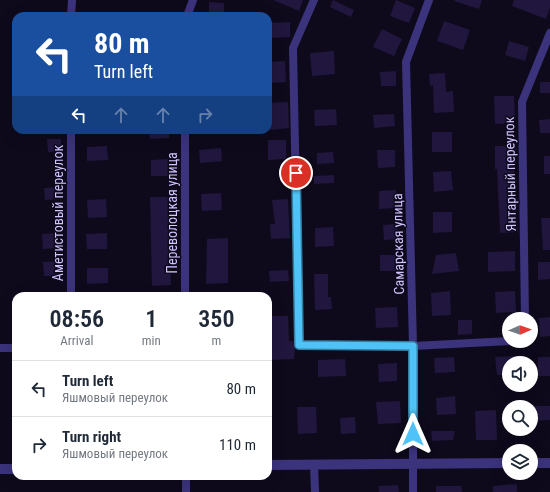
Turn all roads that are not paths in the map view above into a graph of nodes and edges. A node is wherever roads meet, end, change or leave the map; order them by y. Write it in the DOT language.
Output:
graph roads {
  1 [pos="72,0"];
  2 [pos="193,0"];
  3 [pos="314,0"];
  4 [pos="429,0"];
  5 [pos="70,12"];
  6 [pos="188,12"];
  7 [pos="550,33"];
  8 [pos="71,134"];
  9 [pos="185,134"];
  10 [pos="71,292"];
  11 [pos="185,292"];
  12 [pos="525,312"];
  13 [pos="502,342"];
  14 [pos="413,346"];
  15 [pos="0,348"];
  16 [pos="12,348"];
  17 [pos="502,463"];
  18 [pos="538,463"];
  19 [pos="550,463"];
  20 [pos="314,464"];
  21 [pos="413,464"];
  22 [pos="272,465"];
  23 [pos="12,468"];
  24 [pos="0,469"];
  25 [pos="186,480"];
  26 [pos="186,492"];
  27 [pos="315,492"];
  28 [pos="413,492"];
  1 -- 5 [label="street"];
  2 -- 6 [label="street"];
  3 -- 14 [label="street"];
  4 -- 14 [label="street, Самарская улица"];
  7 -- 12 [label="street, Янтарный переулок"];
  8 -- 10 [label="street, Аметистовый переулок"];
  9 -- 11 [label="street, Переволоцкая улица"];
  13 -- 14 [label="street"];
  14 -- 21 [label="street, Самарская улица"];
  15 -- 16 [label="street"];
  17 -- 21 [label="street"];
  18 -- 19 [label="street"];
  20 -- 21 [label="street"];
  20 -- 22 [label="street"];
  20 -- 27 [label="street"];
  21 -- 28 [label="street, Самарская улица"];
  23 -- 24 [label="street"];
  25 -- 26 [label="street"];
}
